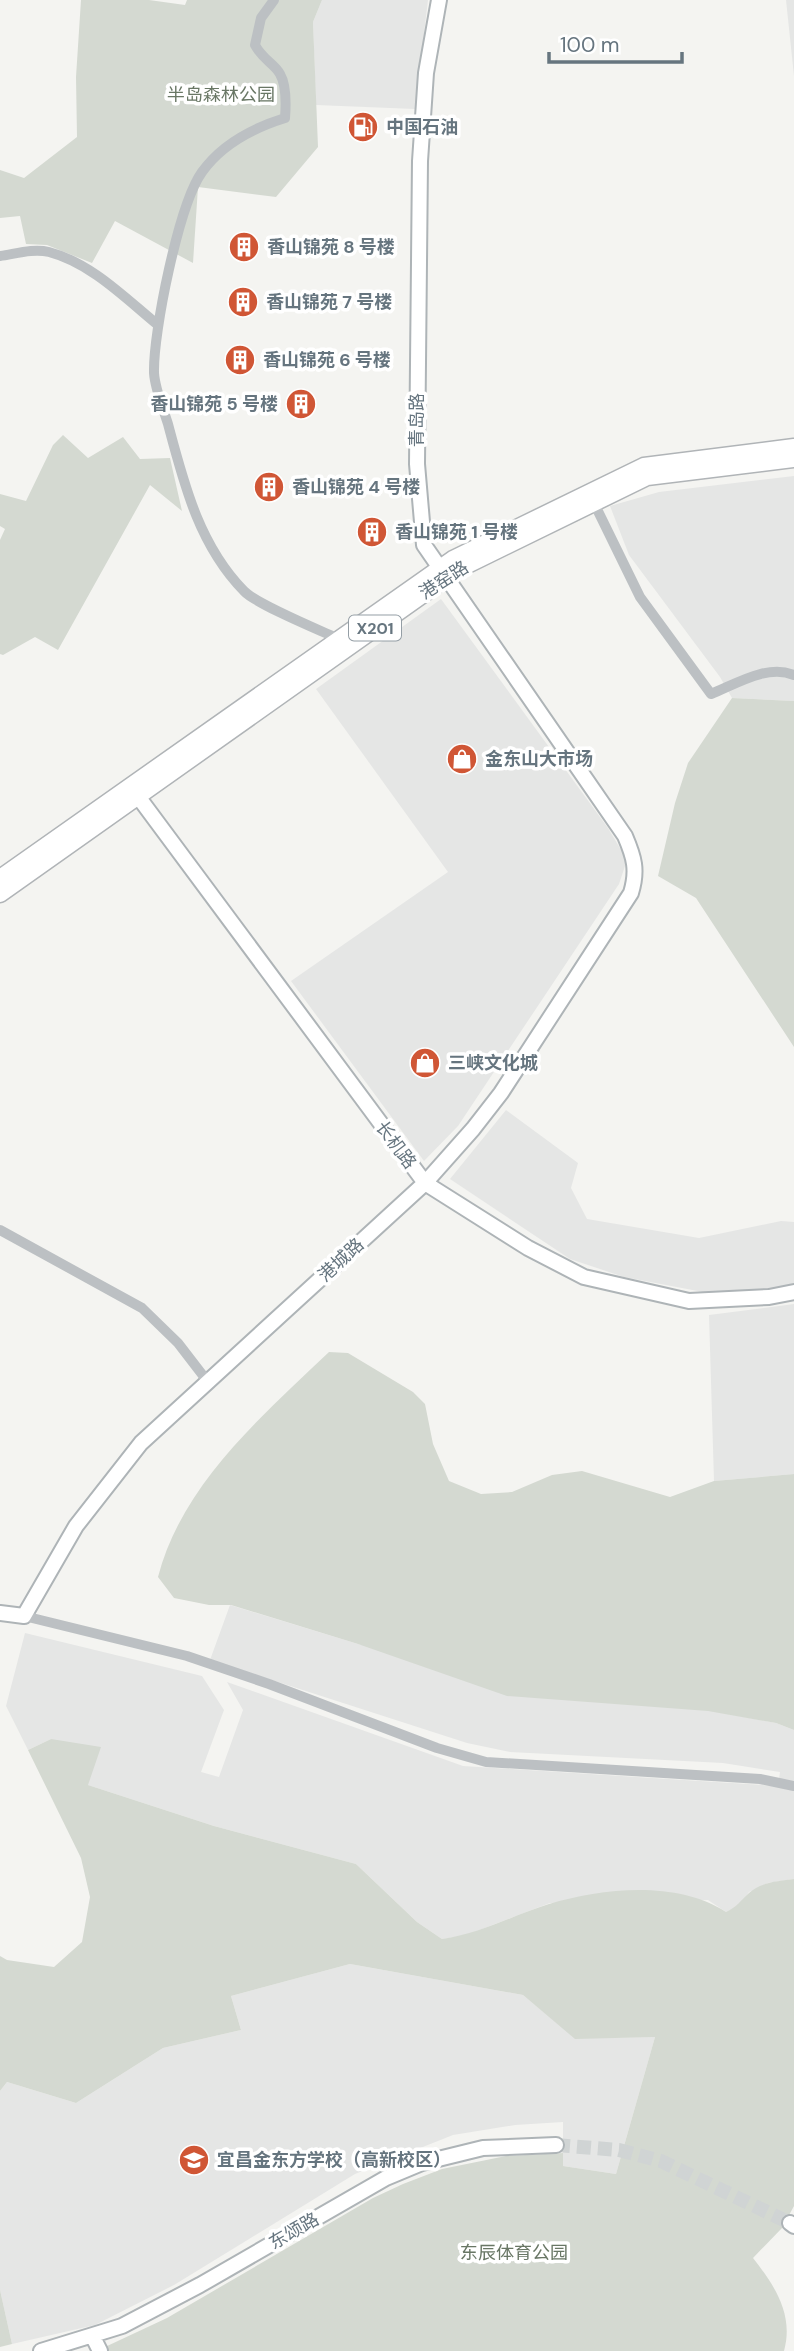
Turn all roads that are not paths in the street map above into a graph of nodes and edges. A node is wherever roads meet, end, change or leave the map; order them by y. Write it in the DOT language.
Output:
graph roads {
  1 [pos="274,0"];
  2 [pos="439,0"];
  3 [pos="0,256"];
  4 [pos="158,325"];
  5 [pos="794,447"];
  6 [pos="794,459"];
  7 [pos="594,503"];
  8 [pos="442,573"];
  9 [pos="339,639"];
  10 [pos="794,675"];
  11 [pos="134,791"];
  12 [pos="636,860"];
  13 [pos="0,878"];
  14 [pos="0,894"];
  15 [pos="425,1183"];
  16 [pos="0,1230"];
  17 [pos="794,1292"];
  18 [pos="208,1382"];
  19 [pos="0,1613"];
  20 [pos="23,1616"];
  21 [pos="794,1786"];
  22 [pos="556,2145"];
  23 [pos="93,2337"];
  24 [pos="41,2351"];
  25 [pos="100,2351"];
  1 -- 4 [label="street"];
  2 -- 8 [label="street, 青岛路"];
  3 -- 4 [label="street"];
  4 -- 9 [label="street"];
  5 -- 8 [label="main road, 港窑路 / X201"];
  6 -- 7 [label="main road, 港窑路 / X201"];
  7 -- 8 [label="main road, 港窑路 / X201"];
  7 -- 10 [label="street"];
  8 -- 9 [label="main road, 港窑路 / X201"];
  8 -- 11 [label="main road, 港窑路 / X201"];
  8 -- 12 [label="street, 青岛路"];
  9 -- 11 [label="main road, 港窑路 / X201"];
  11 -- 13 [label="main road, 港窑路 / X201"];
  11 -- 14 [label="main road, 港窑路 / X201"];
  11 -- 15 [label="street, 长机路"];
  12 -- 15 [label="street, 港城路"];
  15 -- 17 [label="street, 长机路"];
  15 -- 18 [label="street, 港城路"];
  16 -- 18 [label="street"];
  18 -- 20 [label="street, 港城路"];
  19 -- 20 [label="street"];
  20 -- 21 [label="street"];
  22 -- 23 [label="street, 东颂路"];
  23 -- 24 [label="street, 东颂路"];
  23 -- 25 [label="street"];
}
